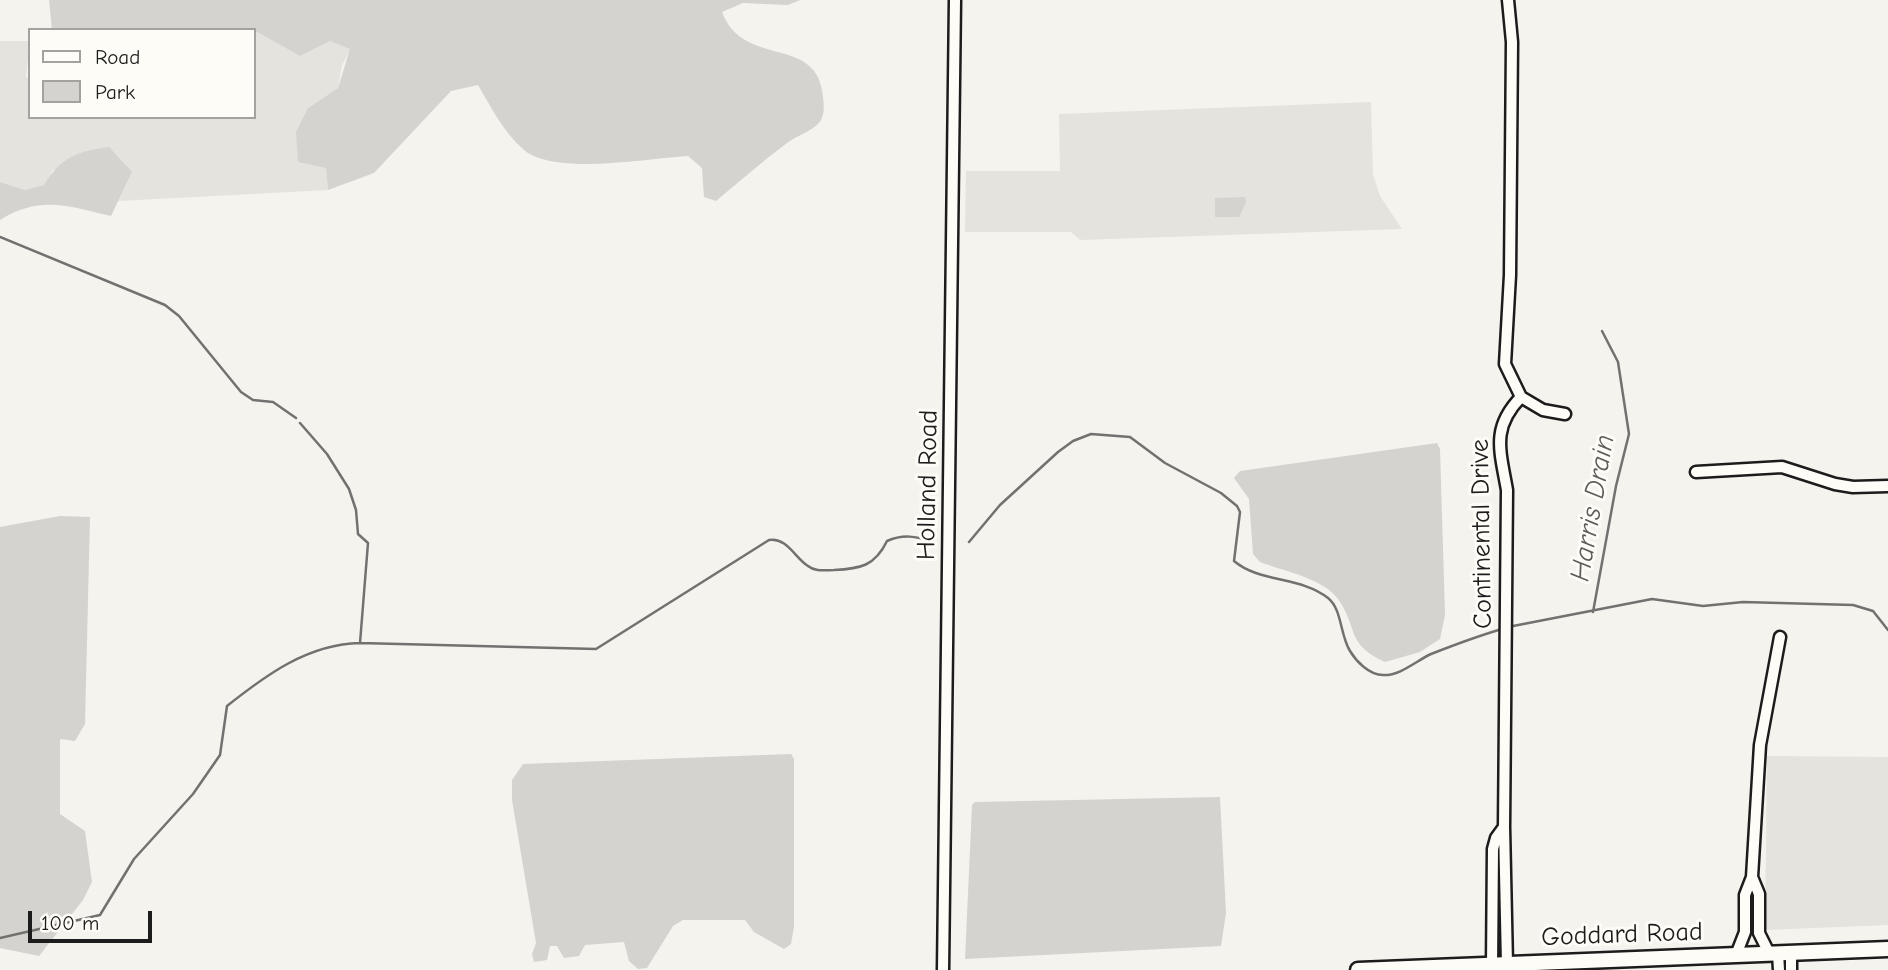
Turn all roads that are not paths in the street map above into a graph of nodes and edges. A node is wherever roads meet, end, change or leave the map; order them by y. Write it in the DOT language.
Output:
graph roads {
  1 [pos="955,0"];
  2 [pos="1508,0"];
  3 [pos="1521,397"];
  4 [pos="1565,414"];
  5 [pos="1696,472"];
  6 [pos="1888,486"];
  7 [pos="1780,637"];
  8 [pos="1752,877"];
  9 [pos="1888,949"];
  10 [pos="1780,953"];
  11 [pos="1736,955"];
  12 [pos="1500,964"];
  13 [pos="943,970"];
  14 [pos="1358,970"];
  15 [pos="1779,970"];
  16 [pos="1791,970"];
  1 -- 13 [label="street, Holland Road"];
  2 -- 3 [label="street"];
  3 -- 4 [label="street"];
  3 -- 12 [label="street, Continental Drive"];
  5 -- 6 [label="street"];
  7 -- 8 [label="street"];
  8 -- 10 [label="street"];
  8 -- 11 [label="street"];
  9 -- 10 [label="main road, Goddard Road"];
  10 -- 11 [label="main road, Goddard Road"];
  10 -- 15 [label="street"];
  10 -- 16 [label="street"];
  11 -- 12 [label="main road, Goddard Road"];
  12 -- 14 [label="main road, Goddard Road"];
}
